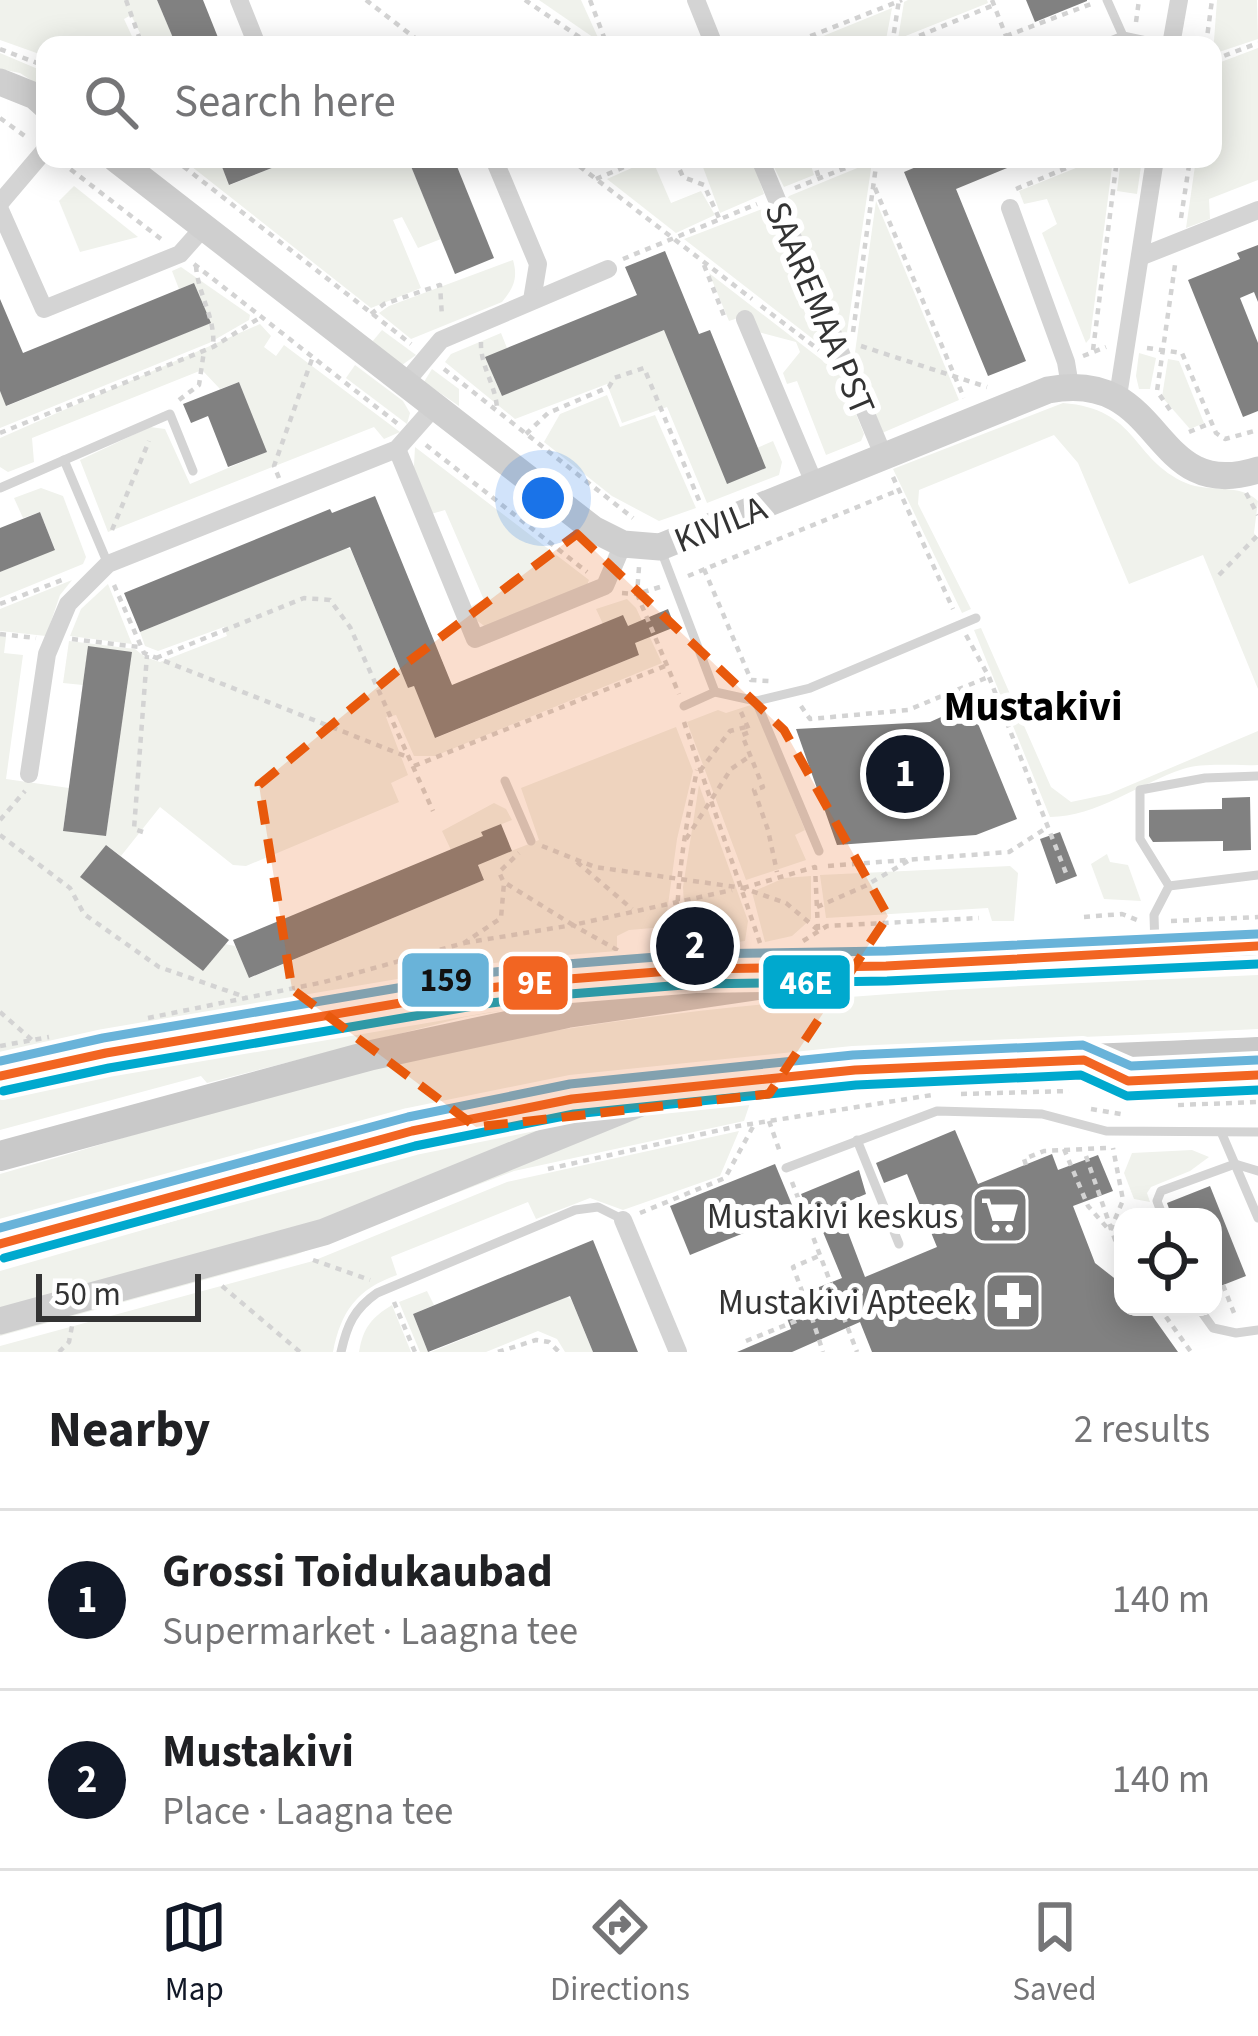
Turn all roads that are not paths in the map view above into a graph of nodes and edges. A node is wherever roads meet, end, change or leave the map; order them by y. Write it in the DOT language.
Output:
graph roads {
  1 [pos="238,0"];
  2 [pos="696,0"];
  3 [pos="1105,0"];
  4 [pos="1179,0"];
  5 [pos="253,36"];
  6 [pos="710,36"];
  7 [pos="1123,36"];
  8 [pos="1170,36"];
  9 [pos="0,82"];
  10 [pos="36,97"];
  11 [pos="36,161"];
  12 [pos="133,168"];
  13 [pos="498,168"];
  14 [pos="764,168"];
  15 [pos="1154,168"];
  16 [pos="0,207"];
  17 [pos="1010,208"];
  18 [pos="1258,210"];
  19 [pos="204,227"];
  20 [pos="1140,257"];
  21 [pos="608,269"];
  22 [pos="532,300"];
  23 [pos="745,319"];
  24 [pos="1068,374"];
  25 [pos="405,383"];
  26 [pos="1118,396"];
  27 [pos="435,406"];
  28 [pos="397,449"];
  29 [pos="884,457"];
  30 [pos="64,460"];
  31 [pos="1258,470"];
  32 [pos="194,471"];
  33 [pos="815,485"];
  34 [pos="0,488"];
  35 [pos="641,546"];
  36 [pos="109,571"];
  37 [pos="976,618"];
  38 [pos="715,692"];
  39 [pos="756,700"];
  40 [pos="684,706"];
  41 [pos="1258,776"];
  42 [pos="31,780"];
  43 [pos="506,781"];
  44 [pos="531,841"];
  45 [pos="820,851"];
  46 [pos="1258,875"];
  47 [pos="1168,886"];
  48 [pos="1154,937"];
  49 [pos="1251,948"];
  50 [pos="886,966"];
  51 [pos="1258,1052"];
  52 [pos="1084,1060"];
  53 [pos="1258,1075"];
  54 [pos="0,1076"];
  55 [pos="688,1084"];
  56 [pos="1258,1132"];
  57 [pos="1222,1134"];
  58 [pos="857,1140"];
  59 [pos="0,1156"];
  60 [pos="1235,1164"];
  61 [pos="786,1168"];
  62 [pos="1258,1171"];
  63 [pos="1160,1208"];
  64 [pos="1258,1218"];
  65 [pos="623,1220"];
  66 [pos="0,1244"];
  67 [pos="899,1244"];
  68 [pos="1205,1316"];
  69 [pos="0,1321"];
  70 [pos="1258,1330"];
  71 [pos="341,1352"];
  72 [pos="678,1352"];
  1 -- 5 [label="street"];
  2 -- 6 [label="street"];
  3 -- 7 [label="lane"];
  4 -- 8 [label="street"];
  9 -- 10 [label="main road"];
  11 -- 16 [label="street"];
  12 -- 19 [label="main road, KIVILA"];
  13 -- 22 [label="street"];
  14 -- 29 [label="street, SAAREMAA PST"];
  15 -- 20 [label="street"];
  16 -- 19 [label="street"];
  17 -- 24 [label="street"];
  18 -- 20 [label="street"];
  19 -- 25 [label="main road, KIVILA"];
  20 -- 26 [label="street"];
  21 -- 22 [label="street"];
  22 -- 25 [label="street"];
  23 -- 33 [label="street"];
  24 -- 26 [label="main road, KIVILA"];
  24 -- 29 [label="main road, KIVILA"];
  25 -- 27 [label="main road, KIVILA"];
  26 -- 31 [label="main road"];
  27 -- 28 [label="street"];
  27 -- 35 [label="main road, KIVILA"];
  28 -- 35 [label="street"];
  28 -- 36 [label="street"];
  29 -- 33 [label="main road, KIVILA"];
  30 -- 32 [label="lane"];
  30 -- 34 [label="lane"];
  30 -- 36 [label="lane"];
  33 -- 35 [label="main road, KIVILA"];
  35 -- 38 [label="lane"];
  36 -- 42 [label="street"];
  37 -- 39 [label="lane"];
  38 -- 39 [label="lane"];
  38 -- 40 [label="lane"];
  39 -- 45 [label="lane"];
  41 -- 47 [label="lane"];
  43 -- 44 [label="lane"];
  46 -- 47 [label="lane"];
  47 -- 48 [label="lane"];
  48 -- 49 [label="main road"];
  48 -- 50 [label="main road"];
  50 -- 54 [label="main road"];
  50 -- 59 [label="main road"];
  51 -- 52 [label="main road"];
  52 -- 53 [label="lane"];
  52 -- 55 [label="main road"];
  55 -- 66 [label="main road"];
  55 -- 69 [label="main road"];
  56 -- 57 [label="lane"];
  57 -- 58 [label="lane"];
  57 -- 60 [label="lane"];
  58 -- 61 [label="lane"];
  58 -- 67 [label="lane"];
  60 -- 62 [label="lane"];
  60 -- 63 [label="lane"];
  60 -- 64 [label="lane"];
  65 -- 71 [label="lane"];
  65 -- 72 [label="street"];
  68 -- 70 [label="lane"];
}
